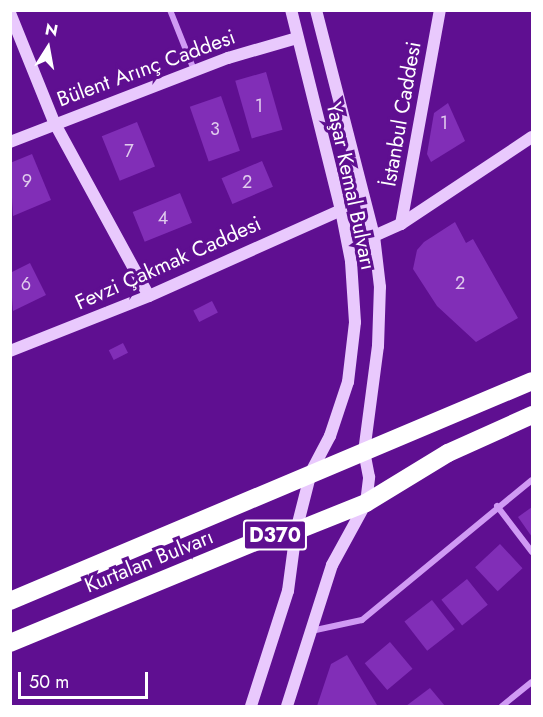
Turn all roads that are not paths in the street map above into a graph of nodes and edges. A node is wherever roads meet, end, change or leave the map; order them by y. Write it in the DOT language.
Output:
graph roads {
  1 [pos="170,10"];
  2 [pos="291,10"];
  3 [pos="316,10"];
  4 [pos="440,10"];
  5 [pos="10,13"];
  6 [pos="297,38"];
  7 [pos="194,70"];
  8 [pos="54,122"];
  9 [pos="532,137"];
  10 [pos="10,142"];
  11 [pos="341,210"];
  12 [pos="401,225"];
  13 [pos="374,236"];
  14 [pos="149,296"];
  15 [pos="10,351"];
  16 [pos="532,381"];
  17 [pos="532,415"];
  18 [pos="364,452"];
  19 [pos="311,472"];
  20 [pos="532,480"];
  21 [pos="366,503"];
  22 [pos="497,506"];
  23 [pos="296,531"];
  24 [pos="532,552"];
  25 [pos="10,601"];
  26 [pos="311,632"];
  27 [pos="10,643"];
  28 [pos="532,682"];
  29 [pos="251,706"];
  30 [pos="287,706"];
  31 [pos="502,706"];
  1 -- 7 [label="street"];
  2 -- 6 [label="main road, Yaşar Kemal Bulvarı"];
  3 -- 13 [label="main road, Yaşar Kemal Bulvarı"];
  4 -- 12 [label="main road, İstanbul Caddesi"];
  5 -- 8 [label="main road"];
  6 -- 7 [label="main road, Bülent Arınç Caddesi"];
  6 -- 11 [label="main road, Yaşar Kemal Bulvarı"];
  7 -- 8 [label="main road, Bülent Arınç Caddesi"];
  8 -- 10 [label="main road, Bülent Arınç Caddesi"];
  8 -- 14 [label="main road"];
  9 -- 12 [label="main road"];
  11 -- 14 [label="main road, Fevzi Çakmak Caddesi"];
  11 -- 19 [label="main road, Yaşar Kemal Bulvarı"];
  12 -- 13 [label="main road"];
  13 -- 18 [label="main road, Yaşar Kemal Bulvarı"];
  14 -- 15 [label="main road, Fevzi Çakmak Caddesi"];
  16 -- 18 [label="highway, Kurtalan Bulvarı / D370"];
  17 -- 21 [label="highway, Kurtalan Bulvarı / D370"];
  18 -- 19 [label="highway, Kurtalan Bulvarı / D370"];
  18 -- 21 [label="main road, Yaşar Kemal Bulvarı"];
  19 -- 23 [label="main road, Yaşar Kemal Bulvarı"];
  19 -- 25 [label="highway, Kurtalan Bulvarı / D370"];
  20 -- 22 [label="street"];
  21 -- 23 [label="highway, Kurtalan Bulvarı / D370"];
  21 -- 26 [label="main road"];
  22 -- 24 [label="street"];
  22 -- 26 [label="street"];
  23 -- 27 [label="highway, Kurtalan Bulvarı / D370"];
  23 -- 29 [label="main road, Yaşar Kemal Bulvarı"];
  26 -- 30 [label="main road"];
  28 -- 31 [label="street"];
}
